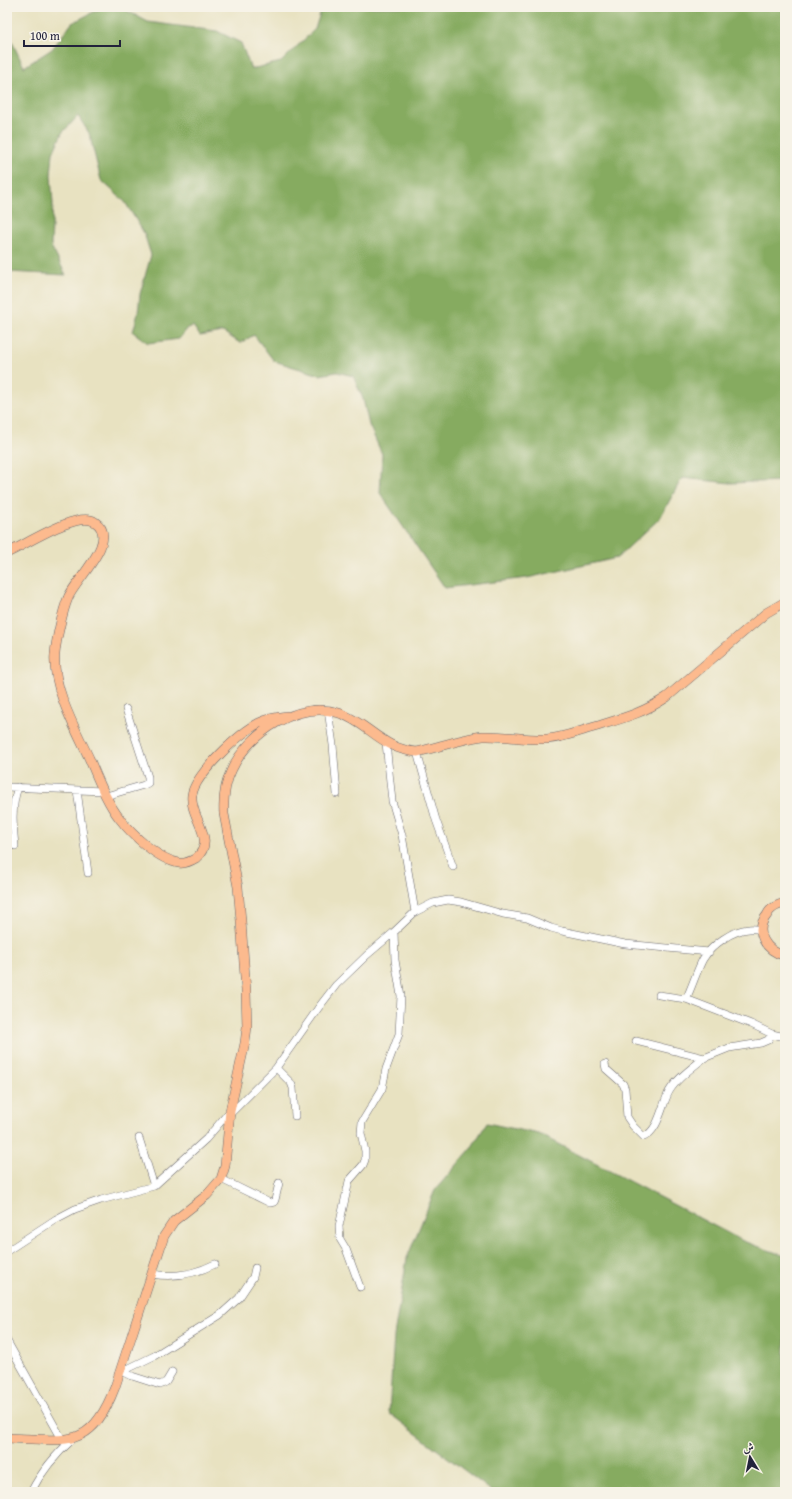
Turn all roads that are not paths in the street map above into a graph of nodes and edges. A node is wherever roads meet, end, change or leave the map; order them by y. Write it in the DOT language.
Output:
graph roads {
  1 [pos="7,553"];
  2 [pos="785,602"];
  3 [pos="126,709"];
  4 [pos="328,710"];
  5 [pos="290,716"];
  6 [pos="386,742"];
  7 [pos="417,752"];
  8 [pos="7,787"];
  9 [pos="18,787"];
  10 [pos="77,790"];
  11 [pos="105,793"];
  12 [pos="337,794"];
  13 [pos="15,846"];
  14 [pos="453,867"];
  15 [pos="88,873"];
  16 [pos="785,903"];
  17 [pos="415,912"];
  18 [pos="761,930"];
  19 [pos="394,932"];
  20 [pos="709,952"];
  21 [pos="785,956"];
  22 [pos="659,995"];
  23 [pos="686,999"];
  24 [pos="772,1034"];
  25 [pos="785,1037"];
  26 [pos="636,1041"];
  27 [pos="704,1058"];
  28 [pos="605,1064"];
  29 [pos="276,1068"];
  30 [pos="230,1112"];
  31 [pos="295,1116"];
  32 [pos="139,1138"];
  33 [pos="221,1179"];
  34 [pos="279,1183"];
  35 [pos="154,1186"];
  36 [pos="7,1251"];
  37 [pos="215,1264"];
  38 [pos="255,1268"];
  39 [pos="152,1274"];
  40 [pos="360,1287"];
  41 [pos="7,1342"];
  42 [pos="172,1372"];
  43 [pos="122,1373"];
  44 [pos="7,1438"];
  45 [pos="74,1438"];
  46 [pos="63,1441"];
  47 [pos="31,1492"];
  1 -- 11 [label="main road"];
  2 -- 7 [label="main road"];
  3 -- 11 [label="street"];
  4 -- 5 [label="main road"];
  4 -- 6 [label="main road"];
  4 -- 12 [label="street"];
  5 -- 11 [label="main road"];
  5 -- 30 [label="main road"];
  6 -- 7 [label="main road"];
  6 -- 17 [label="street"];
  7 -- 14 [label="street"];
  8 -- 9 [label="street"];
  9 -- 10 [label="street"];
  9 -- 13 [label="street"];
  10 -- 11 [label="street"];
  10 -- 15 [label="street"];
  16 -- 18 [label="main road"];
  17 -- 19 [label="street"];
  17 -- 20 [label="street"];
  18 -- 20 [label="street"];
  18 -- 21 [label="main road"];
  19 -- 29 [label="street"];
  19 -- 40 [label="street"];
  20 -- 23 [label="street"];
  22 -- 23 [label="street"];
  23 -- 24 [label="street"];
  24 -- 25 [label="street"];
  24 -- 27 [label="street"];
  26 -- 27 [label="street"];
  27 -- 28 [label="street"];
  29 -- 30 [label="street"];
  29 -- 31 [label="street"];
  30 -- 33 [label="main road"];
  30 -- 35 [label="street"];
  32 -- 35 [label="street"];
  33 -- 34 [label="street"];
  33 -- 39 [label="main road"];
  35 -- 36 [label="street"];
  37 -- 39 [label="street"];
  38 -- 43 [label="street"];
  39 -- 43 [label="main road"];
  41 -- 46 [label="street"];
  42 -- 43 [label="street"];
  43 -- 45 [label="main road"];
  44 -- 46 [label="main road"];
  45 -- 46 [label="main road"];
  45 -- 47 [label="street"];
}
